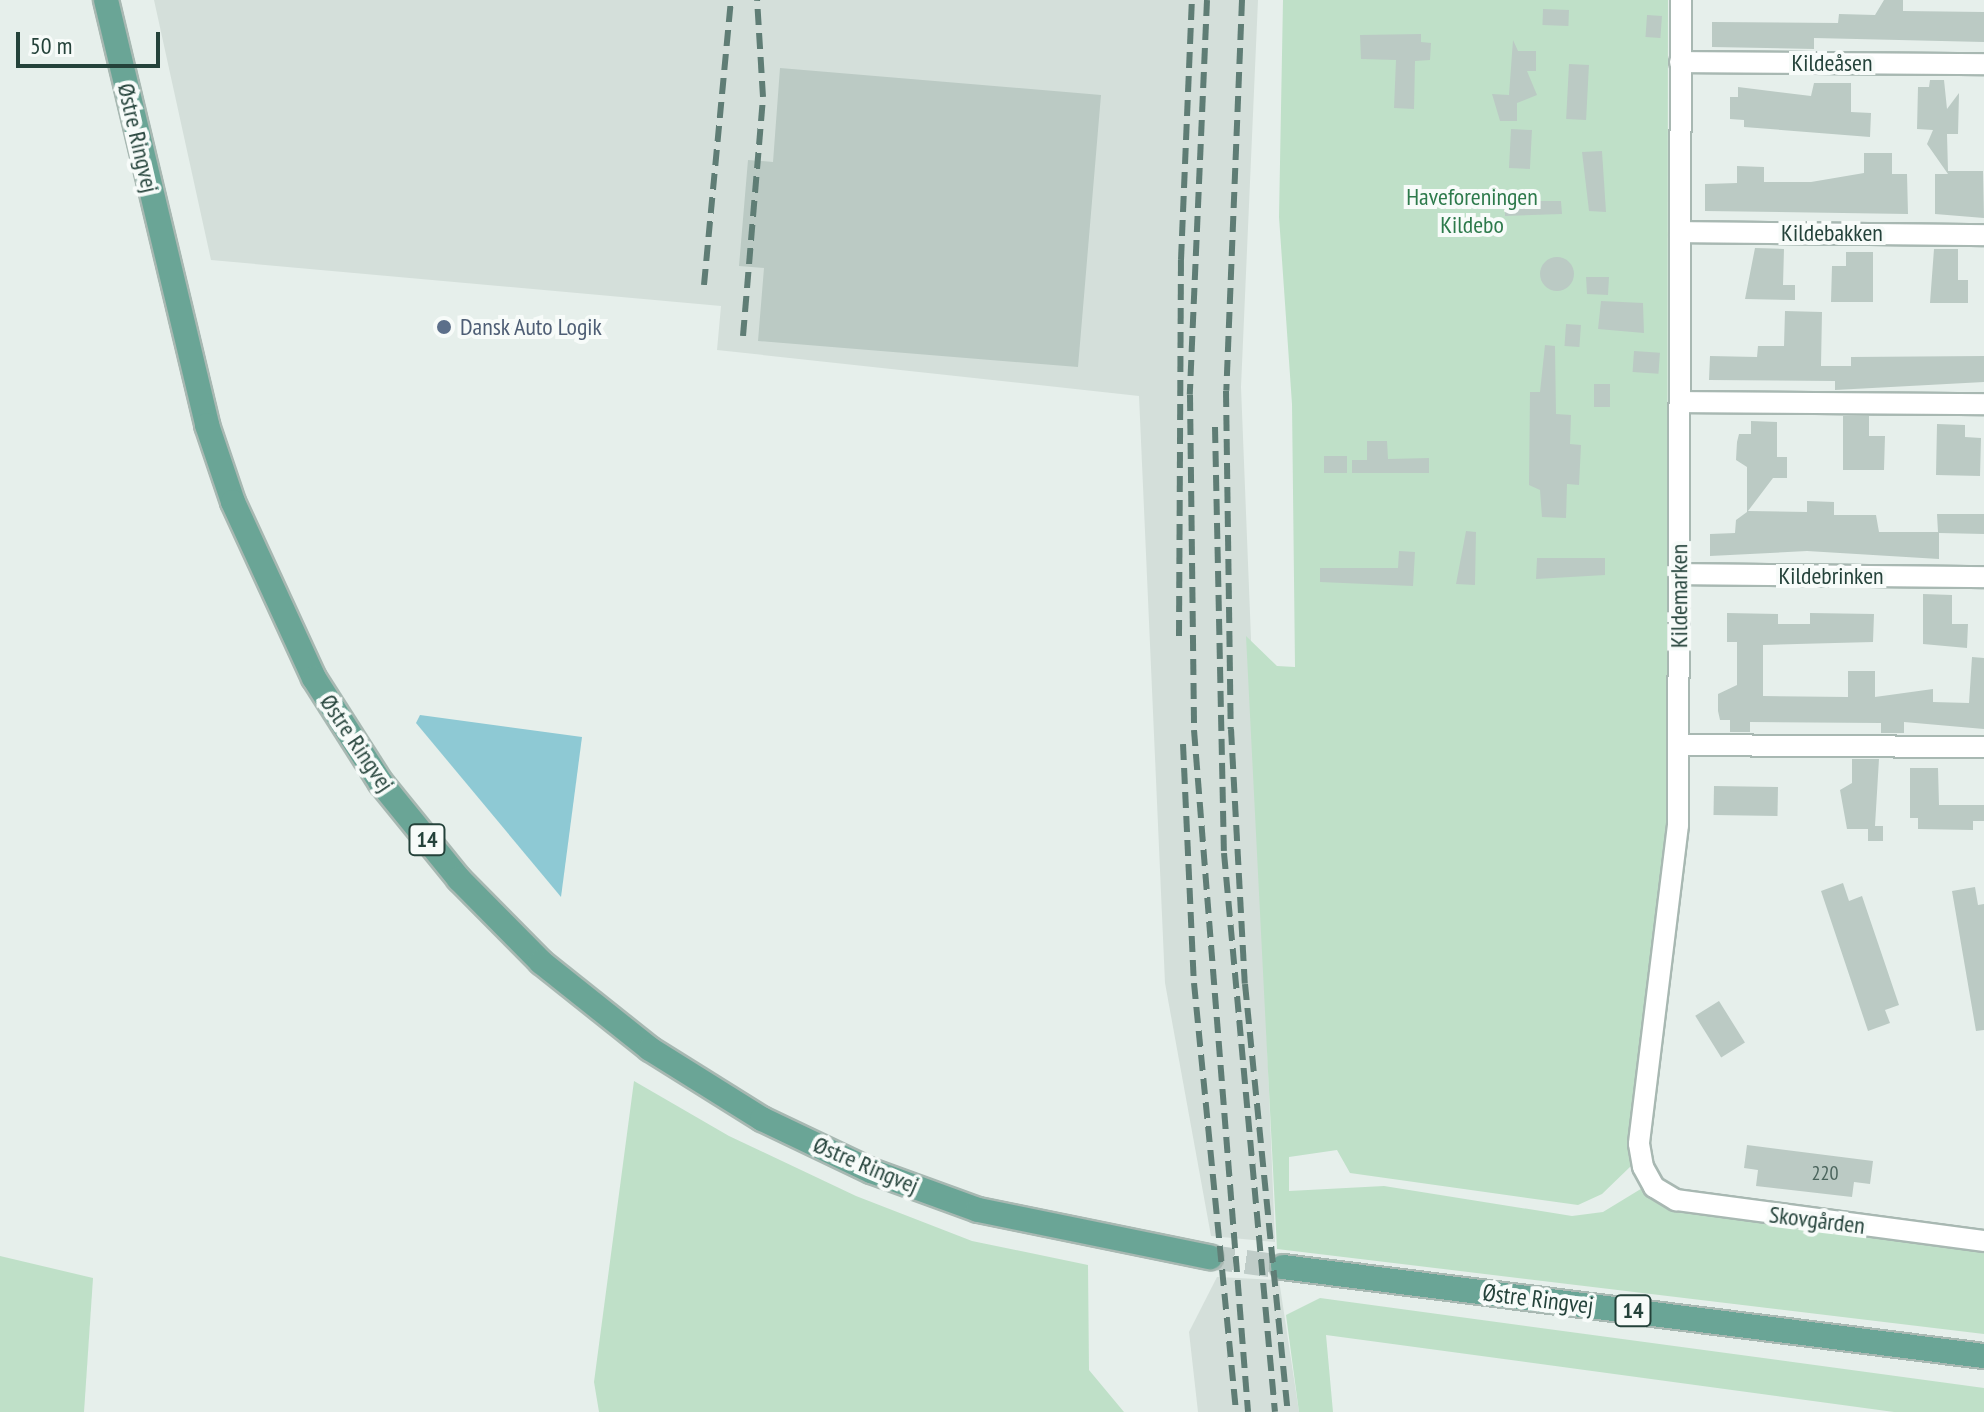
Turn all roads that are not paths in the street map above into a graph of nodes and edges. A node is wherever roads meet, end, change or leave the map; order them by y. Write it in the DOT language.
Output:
graph roads {
  1 [pos="106,0"];
  2 [pos="1681,0"];
  3 [pos="1680,62"];
  4 [pos="1984,64"];
  5 [pos="1680,232"];
  6 [pos="1984,235"];
  7 [pos="1680,402"];
  8 [pos="1984,404"];
  9 [pos="1679,574"];
  10 [pos="1984,577"];
  11 [pos="1679,745"];
  12 [pos="1984,747"];
  13 [pos="1654,1187"];
  14 [pos="1984,1241"];
  15 [pos="1210,1257"];
  16 [pos="1283,1267"];
  17 [pos="1984,1356"];
  1 -- 15 [label="main road, Østre Ringvej / 14"];
  2 -- 3 [label="street, Kildemarken"];
  3 -- 4 [label="street, Kildeåsen"];
  3 -- 5 [label="street, Kildemarken"];
  5 -- 6 [label="street, Kildebakken"];
  5 -- 7 [label="street, Kildemarken"];
  7 -- 8 [label="street"];
  7 -- 9 [label="street, Kildemarken"];
  9 -- 10 [label="street, Kildebrinken"];
  9 -- 11 [label="street, Kildemarken"];
  11 -- 12 [label="street"];
  11 -- 13 [label="street, Kildemarken"];
  13 -- 14 [label="street, Skovgården"];
  16 -- 17 [label="main road, Østre Ringvej / 14"];
}
